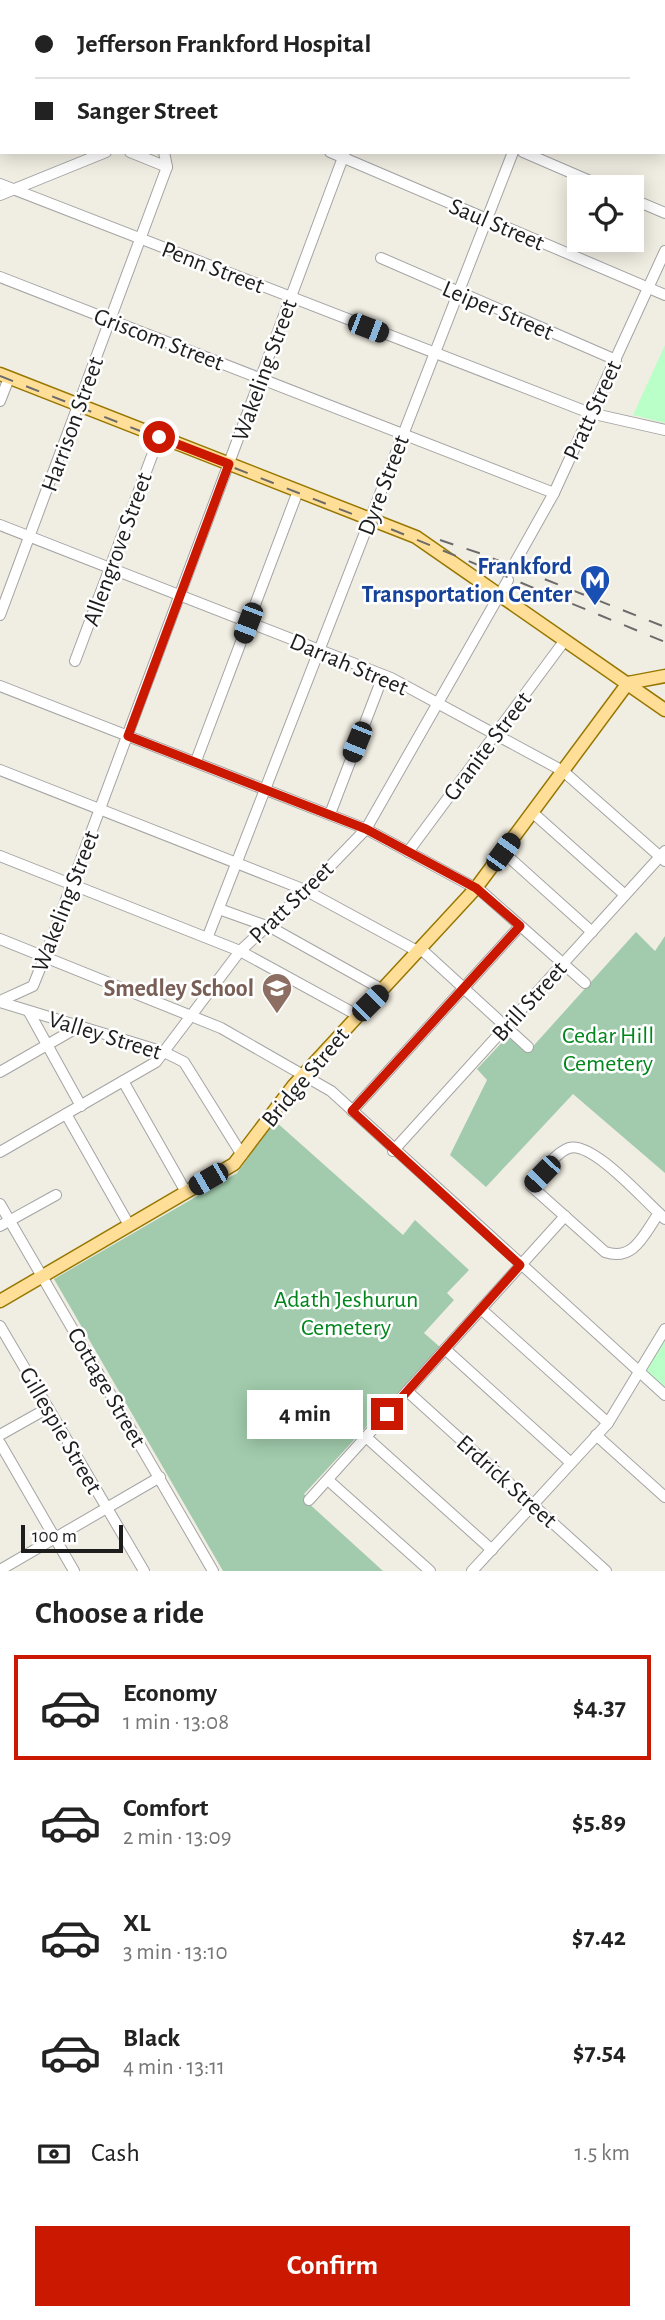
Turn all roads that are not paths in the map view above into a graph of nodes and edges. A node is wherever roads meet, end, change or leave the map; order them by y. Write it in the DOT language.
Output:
graph roads {
  1 [pos="101,154"];
  2 [pos="135,154"];
  3 [pos="164,154"];
  4 [pos="512,154"];
  5 [pos="528,154"];
  6 [pos="344,155"];
  7 [pos="167,167"];
  8 [pos="576,175"];
  9 [pos="0,184"];
  10 [pos="15,189"];
  11 [pos="0,195"];
  12 [pos="644,204"];
  13 [pos="665,213"];
  14 [pos="487,219"];
  15 [pos="141,239"];
  16 [pos="665,251"];
  17 [pos="381,258"];
  18 [pos="0,277"];
  19 [pos="650,289"];
  20 [pos="458,293"];
  21 [pos="665,295"];
  22 [pos="291,298"];
  23 [pos="110,320"];
  24 [pos="434,354"];
  25 [pos="615,360"];
  26 [pos="4,376"];
  27 [pos="260,378"];
  28 [pos="0,401"];
  29 [pos="79,406"];
  30 [pos="590,413"];
  31 [pos="665,430"];
  32 [pos="402,435"];
  33 [pos="159,437"];
  34 [pos="229,464"];
  35 [pos="298,491"];
  36 [pos="554,493"];
  37 [pos="370,519"];
  38 [pos="0,525"];
  39 [pos="30,537"];
  40 [pos="513,566"];
  41 [pos="110,569"];
  42 [pos="508,580"];
  43 [pos="180,596"];
  44 [pos="502,596"];
  45 [pos="0,615"];
  46 [pos="248,623"];
  47 [pos="565,640"];
  48 [pos="319,650"];
  49 [pos="75,661"];
  50 [pos="383,676"];
  51 [pos="665,677"];
  52 [pos="628,683"];
  53 [pos="0,686"];
  54 [pos="653,702"];
  55 [pos="438,705"];
  56 [pos="665,710"];
  57 [pos="128,736"];
  58 [pos="494,736"];
  59 [pos="196,761"];
  60 [pos="0,770"];
  61 [pos="563,771"];
  62 [pos="266,788"];
  63 [pos="100,810"];
  64 [pos="533,812"];
  65 [pos="330,814"];
  66 [pos="366,829"];
  67 [pos="408,852"];
  68 [pos="503,852"];
  69 [pos="0,856"];
  70 [pos="663,856"];
  71 [pos="236,863"];
  72 [pos="72,884"];
  73 [pos="476,888"];
  74 [pos="305,890"];
  75 [pos="625,895"];
  76 [pos="219,909"];
  77 [pos="520,926"];
  78 [pos="266,927"];
  79 [pos="592,932"];
  80 [pos="208,936"];
  81 [pos="0,939"];
  82 [pos="240,951"];
  83 [pos="420,951"];
  84 [pos="45,956"];
  85 [pos="562,964"];
  86 [pos="584,983"];
  87 [pos="463,989"];
  88 [pos="383,990"];
  89 [pos="0,1002"];
  90 [pos="29,1012"];
  91 [pos="357,1015"];
  92 [pos="192,1016"];
  93 [pos="80,1026"];
  94 [pos="505,1027"];
  95 [pos="47,1045"];
  96 [pos="528,1047"];
  97 [pos="164,1052"];
  98 [pos="0,1072"];
  99 [pos="304,1073"];
  100 [pos="123,1081"];
  101 [pos="81,1105"];
  102 [pos="352,1111"];
  103 [pos="66,1114"];
  104 [pos="393,1151"];
  105 [pos="0,1153"];
  106 [pos="242,1156"];
  107 [pos="186,1192"];
  108 [pos="56,1195"];
  109 [pos="0,1204"];
  110 [pos="565,1216"];
  111 [pos="662,1216"];
  112 [pos="5,1223"];
  113 [pos="129,1225"];
  114 [pos="520,1265"];
  115 [pos="43,1276"];
  116 [pos="0,1301"];
  117 [pos="481,1309"];
  118 [pos="0,1326"];
  119 [pos="665,1329"];
  120 [pos="445,1349"];
  121 [pos="641,1373"];
  122 [pos="407,1391"];
  123 [pos="665,1395"];
  124 [pos="48,1408"];
  125 [pos="608,1423"];
  126 [pos="596,1435"];
  127 [pos="0,1436"];
  128 [pos="366,1437"];
  129 [pos="0,1443"];
  130 [pos="571,1463"];
  131 [pos="160,1478"];
  132 [pos="328,1480"];
  133 [pos="665,1497"];
  134 [pos="309,1500"];
  135 [pos="533,1505"];
  136 [pos="107,1508"];
  137 [pos="55,1538"];
  138 [pos="492,1550"];
  139 [pos="5,1569"];
  140 [pos="74,1571"];
  141 [pos="144,1571"];
  142 [pos="213,1571"];
  143 [pos="430,1571"];
  144 [pos="472,1571"];
  145 [pos="606,1571"];
  1 -- 10 [label="street"];
  2 -- 7 [label="street"];
  3 -- 7 [label="street"];
  4 -- 14 [label="street, Dyre Street"];
  5 -- 8 [label="street"];
  6 -- 14 [label="street, Saul Street"];
  6 -- 22 [label="street, Wakeling Street"];
  7 -- 15 [label="street, Harrison Street"];
  9 -- 10 [label="street, Penn Street"];
  10 -- 11 [label="street"];
  10 -- 15 [label="street, Penn Street"];
  12 -- 13 [label="street"];
  14 -- 19 [label="street, Saul Street"];
  14 -- 20 [label="street, Dyre Street"];
  15 -- 22 [label="street, Penn Street"];
  15 -- 23 [label="street, Harrison Street"];
  16 -- 19 [label="street, Pratt Street"];
  17 -- 20 [label="street, Leiper Street"];
  18 -- 23 [label="street, Griscom Street"];
  19 -- 21 [label="street, Saul Street"];
  19 -- 25 [label="street, Pratt Street"];
  20 -- 24 [label="street, Dyre Street"];
  20 -- 25 [label="street, Leiper Street"];
  22 -- 24 [label="street, Penn Street"];
  22 -- 27 [label="street, Wakeling Street"];
  23 -- 27 [label="street, Griscom Street"];
  23 -- 29 [label="street, Harrison Street"];
  24 -- 30 [label="street, Penn Street"];
  24 -- 32 [label="street, Dyre Street"];
  25 -- 30 [label="street, Pratt Street"];
  26 -- 28 [label="street"];
  26 -- 29 [label="main road"];
  27 -- 32 [label="street, Griscom Street"];
  27 -- 34 [label="street, Wakeling Street"];
  29 -- 33 [label="main road"];
  29 -- 39 [label="street, Harrison Street"];
  30 -- 31 [label="street, Penn Street"];
  30 -- 36 [label="street, Pratt Street"];
  32 -- 36 [label="street, Griscom Street"];
  32 -- 37 [label="street, Dyre Street"];
  33 -- 34 [label="main road"];
  33 -- 41 [label="street, Allengrove Street"];
  34 -- 35 [label="main road"];
  34 -- 43 [label="street, Wakeling Street"];
  35 -- 37 [label="main road"];
  35 -- 46 [label="street"];
  36 -- 40 [label="street, Pratt Street"];
  37 -- 44 [label="main road"];
  37 -- 48 [label="street, Dyre Street"];
  38 -- 39 [label="street, Darrah Street"];
  39 -- 41 [label="street, Darrah Street"];
  39 -- 45 [label="street, Harrison Street"];
  41 -- 43 [label="street, Darrah Street"];
  41 -- 49 [label="street, Allengrove Street"];
  42 -- 44 [label="street, Pratt Street"];
  43 -- 46 [label="street, Darrah Street"];
  43 -- 57 [label="street, Wakeling Street"];
  44 -- 47 [label="main road"];
  44 -- 55 [label="street, Pratt Street"];
  46 -- 48 [label="street, Darrah Street"];
  46 -- 59 [label="street"];
  47 -- 52 [label="main road"];
  47 -- 58 [label="street, Granite Street"];
  48 -- 50 [label="street, Darrah Street"];
  48 -- 62 [label="street, Dyre Street"];
  50 -- 55 [label="street, Darrah Street"];
  50 -- 65 [label="street"];
  51 -- 52 [label="main road"];
  51 -- 54 [label="main road"];
  52 -- 54 [label="main road"];
  52 -- 61 [label="main road, Bridge Street"];
  53 -- 57 [label="street"];
  54 -- 56 [label="main road"];
  55 -- 58 [label="street, Darrah Street"];
  55 -- 66 [label="street, Pratt Street"];
  57 -- 59 [label="street"];
  57 -- 63 [label="street, Wakeling Street"];
  58 -- 61 [label="street, Darrah Street"];
  58 -- 67 [label="street, Granite Street"];
  59 -- 62 [label="street"];
  60 -- 63 [label="street"];
  61 -- 64 [label="main road, Bridge Street"];
  61 -- 70 [label="street, Darrah Street"];
  62 -- 65 [label="street"];
  62 -- 71 [label="street, Dyre Street"];
  63 -- 71 [label="street"];
  63 -- 72 [label="street, Wakeling Street"];
  64 -- 68 [label="main road, Bridge Street"];
  64 -- 75 [label="street"];
  65 -- 66 [label="street"];
  66 -- 67 [label="street"];
  66 -- 74 [label="street, Pratt Street"];
  67 -- 73 [label="street"];
  68 -- 73 [label="main road, Bridge Street"];
  68 -- 79 [label="street"];
  69 -- 72 [label="street"];
  70 -- 75 [label="street, Brill Street"];
  71 -- 74 [label="street"];
  71 -- 76 [label="street, Dyre Street"];
  72 -- 80 [label="street"];
  72 -- 84 [label="street, Wakeling Street"];
  73 -- 77 [label="street"];
  73 -- 83 [label="main road, Bridge Street"];
  74 -- 78 [label="street, Pratt Street"];
  74 -- 83 [label="street"];
  75 -- 79 [label="street, Brill Street"];
  76 -- 78 [label="street"];
  76 -- 80 [label="street, Dyre Street"];
  77 -- 85 [label="street"];
  77 -- 87 [label="street"];
  78 -- 82 [label="street, Pratt Street"];
  78 -- 88 [label="street"];
  79 -- 85 [label="street, Brill Street"];
  80 -- 82 [label="street"];
  81 -- 84 [label="street"];
  82 -- 91 [label="street"];
  82 -- 92 [label="street, Pratt Street"];
  83 -- 87 [label="street"];
  83 -- 88 [label="main road, Bridge Street"];
  84 -- 89 [label="street, Wakeling Street"];
  84 -- 92 [label="street"];
  85 -- 86 [label="street"];
  85 -- 94 [label="street, Brill Street"];
  87 -- 94 [label="street"];
  87 -- 102 [label="street"];
  88 -- 91 [label="main road, Bridge Street"];
  89 -- 90 [label="street, Valley Street"];
  90 -- 93 [label="street, Valley Street"];
  90 -- 95 [label="street"];
  91 -- 99 [label="main road, Bridge Street"];
  92 -- 97 [label="street, Pratt Street"];
  92 -- 99 [label="street"];
  93 -- 95 [label="street"];
  93 -- 97 [label="street, Valley Street"];
  94 -- 96 [label="street"];
  94 -- 104 [label="street, Brill Street"];
  95 -- 98 [label="street"];
  95 -- 101 [label="street"];
  97 -- 100 [label="street, Pratt Street"];
  97 -- 106 [label="street, Valley Street"];
  99 -- 102 [label="street"];
  99 -- 106 [label="main road, Bridge Street"];
  100 -- 101 [label="street, Pratt Street"];
  100 -- 107 [label="street"];
  101 -- 103 [label="street, Pratt Street"];
  102 -- 104 [label="street"];
  103 -- 105 [label="street, Pratt Street"];
  103 -- 113 [label="street"];
  104 -- 114 [label="street"];
  106 -- 107 [label="main road, Bridge Street"];
  107 -- 113 [label="main road, Bridge Street"];
  108 -- 112 [label="street"];
  109 -- 112 [label="street, Cottage Street"];
  110 -- 111 [label="street"];
  110 -- 111 [label="street"];
  110 -- 114 [label="street"];
  112 -- 115 [label="street, Cottage Street"];
  113 -- 115 [label="main road, Bridge Street"];
  114 -- 117 [label="street"];
  114 -- 121 [label="street"];
  115 -- 116 [label="main road, Bridge Street"];
  115 -- 131 [label="street, Cottage Street"];
  117 -- 120 [label="street"];
  117 -- 125 [label="street"];
  118 -- 124 [label="street, Gillespie Street"];
  119 -- 121 [label="street"];
  120 -- 122 [label="street"];
  120 -- 130 [label="street"];
  121 -- 123 [label="street"];
  121 -- 125 [label="street"];
  122 -- 128 [label="street"];
  122 -- 135 [label="street, Erdrick Street"];
  124 -- 127 [label="street"];
  124 -- 136 [label="street, Gillespie Street"];
  125 -- 126 [label="street"];
  126 -- 130 [label="street"];
  126 -- 133 [label="street"];
  128 -- 132 [label="street"];
  128 -- 138 [label="street"];
  129 -- 137 [label="street"];
  130 -- 135 [label="street"];
  131 -- 136 [label="street"];
  131 -- 142 [label="street, Cottage Street"];
  132 -- 134 [label="street"];
  132 -- 143 [label="street"];
  135 -- 138 [label="street"];
  135 -- 145 [label="street, Erdrick Street"];
  136 -- 137 [label="street"];
  136 -- 141 [label="street, Gillespie Street"];
  137 -- 139 [label="street"];
  137 -- 140 [label="street"];
  138 -- 144 [label="street"];
}
